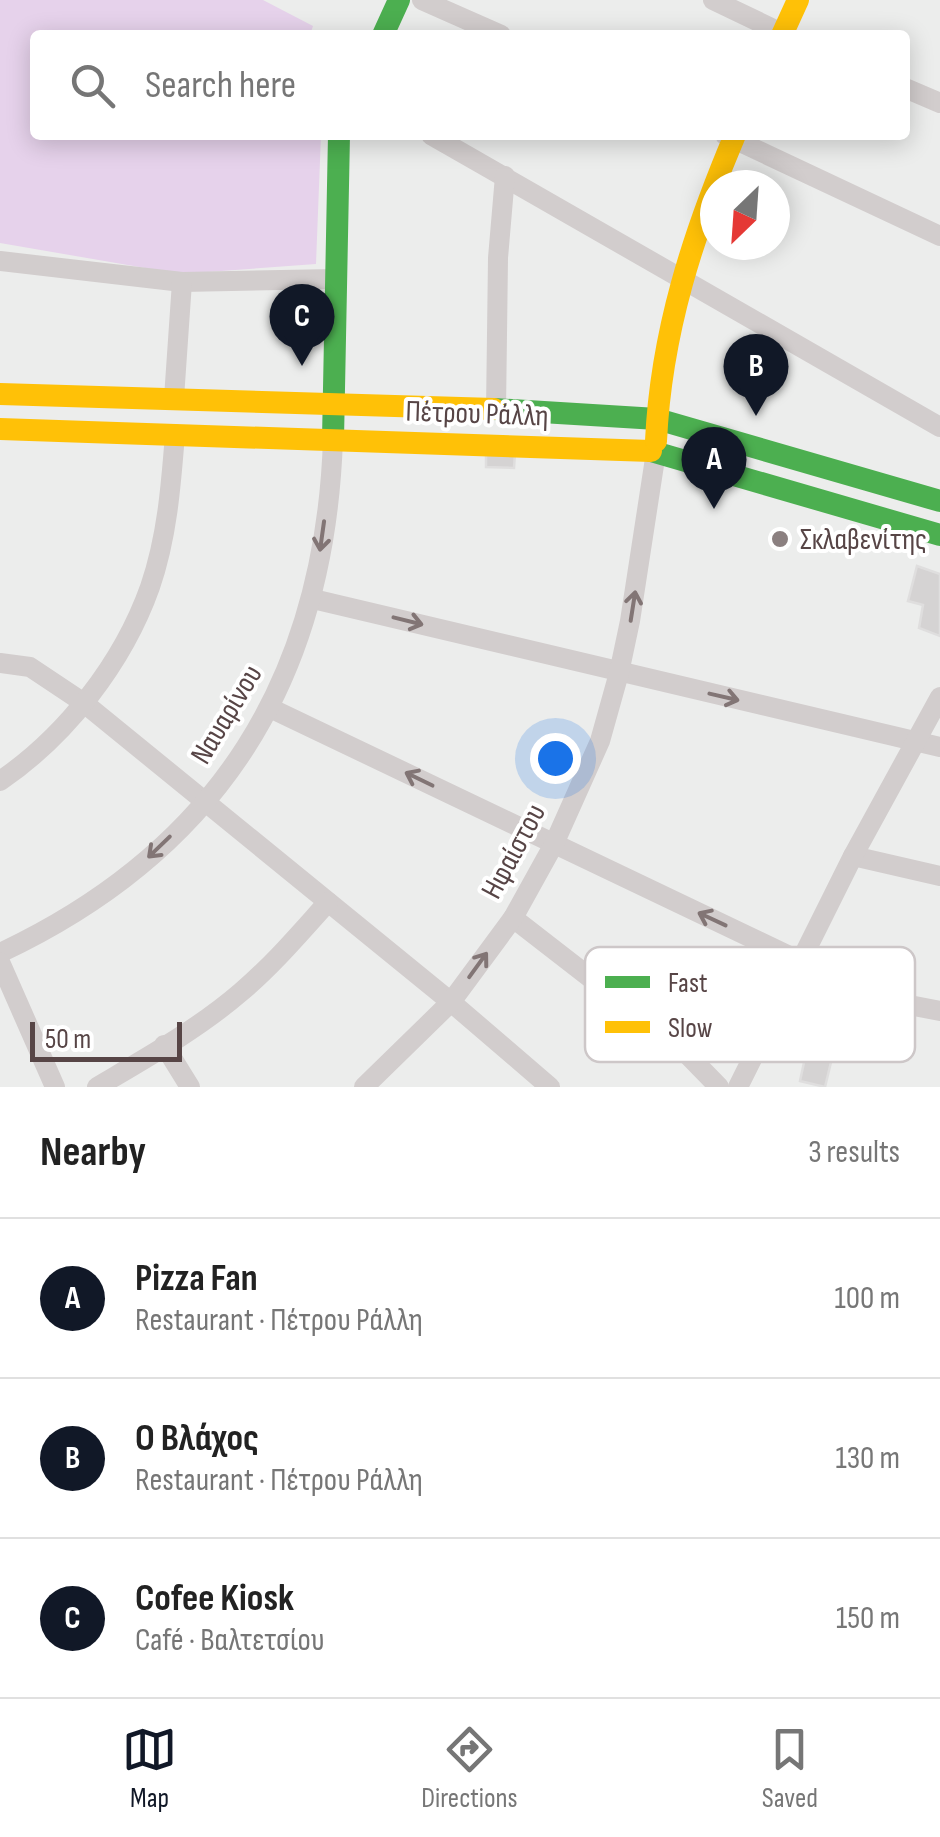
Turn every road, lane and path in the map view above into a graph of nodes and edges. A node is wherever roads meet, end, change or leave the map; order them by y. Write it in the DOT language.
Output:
graph roads {
  1 [pos="399,0"];
  2 [pos="422,0"];
  3 [pos="713,0"];
  4 [pos="798,0"];
  5 [pos="385,30"];
  6 [pos="490,30"];
  7 [pos="774,30"];
  8 [pos="786,30"];
  9 [pos="910,90"];
  10 [pos="940,104"];
  11 [pos="339,140"];
  12 [pos="440,140"];
  13 [pos="730,140"];
  14 [pos="739,140"];
  15 [pos="505,176"];
  16 [pos="940,236"];
  17 [pos="0,261"];
  18 [pos="335,279"];
  19 [pos="680,280"];
  20 [pos="182,282"];
  21 [pos="0,394"];
  22 [pos="174,398"];
  23 [pos="335,402"];
  24 [pos="496,410"];
  25 [pos="656,420"];
  26 [pos="940,426"];
  27 [pos="0,428"];
  28 [pos="175,434"];
  29 [pos="333,439"];
  30 [pos="656,452"];
  31 [pos="940,501"];
  32 [pos="940,535"];
  33 [pos="313,598"];
  34 [pos="0,664"];
  35 [pos="618,672"];
  36 [pos="940,696"];
  37 [pos="84,702"];
  38 [pos="270,708"];
  39 [pos="916,742"];
  40 [pos="940,748"];
  41 [pos="0,782"];
  42 [pos="204,803"];
  43 [pos="554,844"];
  44 [pos="853,856"];
  45 [pos="940,876"];
  46 [pos="328,902"];
  47 [pos="512,918"];
  48 [pos="772,947"];
  49 [pos="807,947"];
  50 [pos="0,953"];
  51 [pos="0,962"];
  52 [pos="585,975"];
  53 [pos="451,1002"];
  54 [pos="915,1005"];
  55 [pos="940,1010"];
  56 [pos="164,1046"];
  57 [pos="694,1062"];
  58 [pos="750,1062"];
  59 [pos="55,1087"];
  60 [pos="98,1087"];
  61 [pos="190,1087"];
  62 [pos="364,1087"];
  63 [pos="550,1087"];
  64 [pos="719,1087"];
  65 [pos="738,1087"];
  1 -- 5 [label="main road"];
  2 -- 6 [label="street"];
  3 -- 7 [label="street"];
  4 -- 8 [label="main road"];
  9 -- 10 [label="street"];
  11 -- 18 [label="main road, Ναυαρίνου"];
  12 -- 15 [label="street"];
  13 -- 19 [label="main road, Ηφαίστου"];
  14 -- 16 [label="street"];
  15 -- 19 [label="street"];
  15 -- 24 [label="street"];
  17 -- 20 [label="street"];
  18 -- 20 [label="street"];
  18 -- 23 [label="main road, Ναυαρίνου"];
  19 -- 25 [label="main road, Ηφαίστου"];
  19 -- 26 [label="street"];
  20 -- 22 [label="street"];
  21 -- 22 [label="main road, Πέτρου Ράλλη"];
  22 -- 23 [label="main road, Πέτρου Ράλλη"];
  23 -- 24 [label="main road, Πέτρου Ράλλη"];
  23 -- 29 [label="main road, Ναυαρίνου"];
  24 -- 25 [label="main road, Πέτρου Ράλλη"];
  25 -- 30 [label="main road, Ηφαίστου"];
  25 -- 31 [label="main road, Πέτρου Ράλλη"];
  27 -- 28 [label="main road, Πέτρου Ράλλη"];
  28 -- 29 [label="main road, Πέτρου Ράλλη"];
  28 -- 37 [label="street"];
  29 -- 30 [label="main road, Πέτρου Ράλλη"];
  29 -- 33 [label="street, Ναυαρίνου, one-way"];
  30 -- 32 [label="main road, Πέτρου Ράλλη"];
  35 -- 30 [label="street, Ηφαίστου, one-way"];
  33 -- 35 [label="street, one-way"];
  33 -- 38 [label="street, Ναυαρίνου"];
  34 -- 37 [label="street"];
  35 -- 39 [label="street, one-way"];
  35 -- 43 [label="street, Ηφαίστου"];
  36 -- 39 [label="street"];
  37 -- 41 [label="street"];
  37 -- 42 [label="street"];
  38 -- 42 [label="street, Ναυαρίνου"];
  43 -- 38 [label="street, one-way"];
  39 -- 40 [label="street"];
  39 -- 44 [label="street"];
  42 -- 46 [label="street"];
  42 -- 50 [label="street, Ναυαρίνου, one-way"];
  43 -- 47 [label="street, Ηφαίστου"];
  48 -- 43 [label="street, one-way"];
  44 -- 45 [label="street"];
  44 -- 49 [label="street"];
  46 -- 53 [label="street"];
  46 -- 56 [label="street"];
  47 -- 52 [label="street"];
  53 -- 47 [label="street, Ηφαίστου, one-way"];
  51 -- 59 [label="street"];
  53 -- 62 [label="street, Ηφαίστου"];
  53 -- 63 [label="street"];
  54 -- 55 [label="street"];
  56 -- 60 [label="street"];
  56 -- 61 [label="street"];
  57 -- 64 [label="street"];
  58 -- 65 [label="street"];
}
